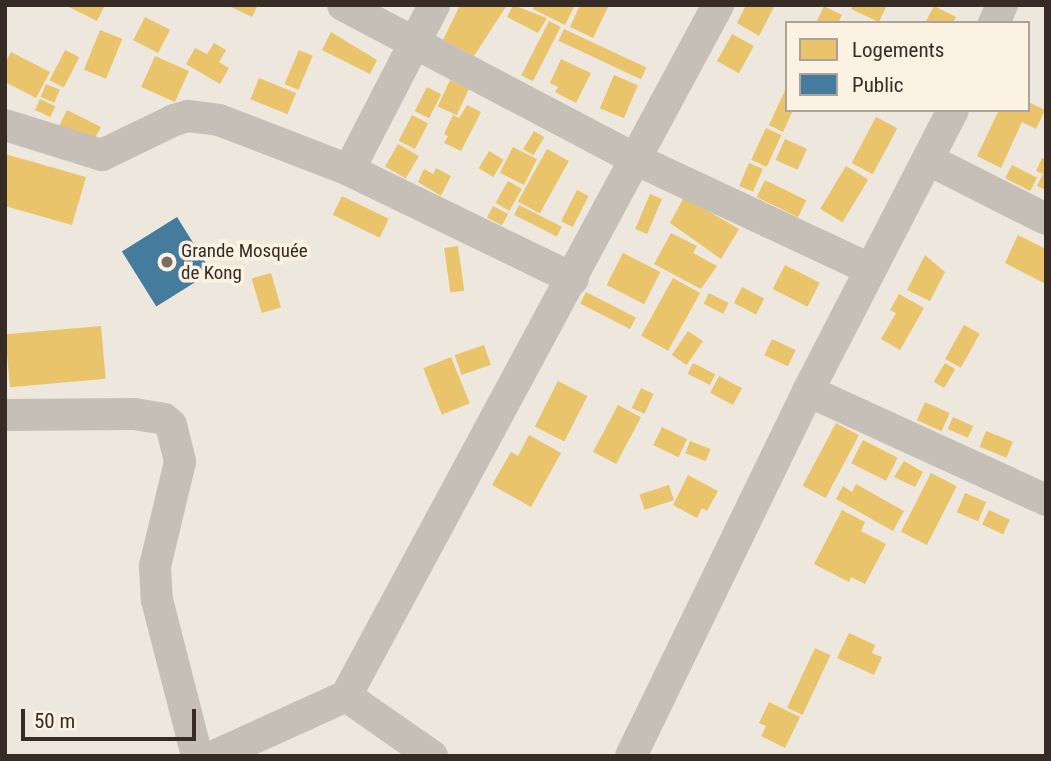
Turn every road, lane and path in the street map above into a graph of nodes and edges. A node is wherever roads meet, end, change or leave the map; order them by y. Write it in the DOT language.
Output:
graph roads {
  1 [pos="343,5"];
  2 [pos="435,5"];
  3 [pos="718,5"];
  4 [pos="1002,5"];
  5 [pos="994,21"];
  6 [pos="418,41"];
  7 [pos="952,112"];
  8 [pos="5,125"];
  9 [pos="637,160"];
  10 [pos="929,160"];
  11 [pos="349,170"];
  12 [pos="1046,219"];
  13 [pos="870,269"];
  14 [pos="573,279"];
  15 [pos="808,391"];
  16 [pos="5,415"];
  17 [pos="1046,500"];
  18 [pos="346,696"];
  19 [pos="197,756"];
  20 [pos="214,756"];
  21 [pos="432,756"];
  22 [pos="631,756"];
  1 -- 6 [label="street"];
  2 -- 6 [label="street"];
  3 -- 9 [label="street"];
  4 -- 5 [label="street"];
  6 -- 9 [label="street"];
  6 -- 11 [label="street"];
  7 -- 10 [label="street"];
  8 -- 11 [label="street"];
  9 -- 13 [label="street"];
  9 -- 14 [label="street"];
  10 -- 12 [label="street"];
  10 -- 13 [label="street"];
  11 -- 14 [label="street"];
  13 -- 15 [label="street"];
  14 -- 18 [label="street"];
  15 -- 17 [label="street"];
  15 -- 22 [label="street"];
  16 -- 19 [label="street"];
  18 -- 20 [label="street"];
  18 -- 21 [label="street"];
}
